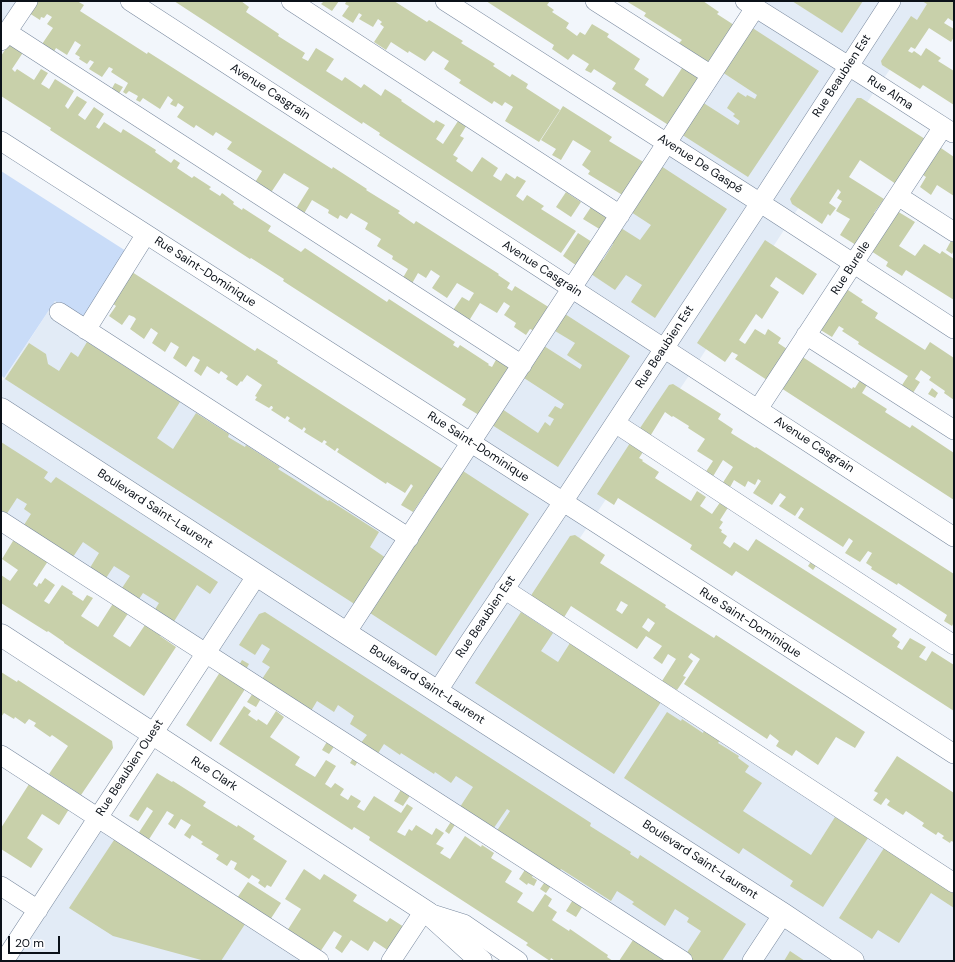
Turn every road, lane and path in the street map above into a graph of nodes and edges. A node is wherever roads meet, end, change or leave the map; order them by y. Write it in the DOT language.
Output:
graph roads {
  1 [pos="28,1"];
  2 [pos="130,1"];
  3 [pos="291,1"];
  4 [pos="445,1"];
  5 [pos="595,1"];
  6 [pos="891,1"];
  7 [pos="750,4"];
  8 [pos="4,36"];
  9 [pos="849,66"];
  10 [pos="712,75"];
  11 [pos="949,130"];
  12 [pos="1,141"];
  13 [pos="667,144"];
  14 [pos="898,196"];
  15 [pos="760,203"];
  16 [pos="620,215"];
  17 [pos="954,232"];
  18 [pos="146,234"];
  19 [pos="854,264"];
  20 [pos="572,288"];
  21 [pos="59,312"];
  22 [pos="954,329"];
  23 [pos="86,330"];
  24 [pos="806,335"];
  25 [pos="664,348"];
  26 [pos="522,365"];
  27 [pos="1,409"];
  28 [pos="758,409"];
  29 [pos="615,423"];
  30 [pos="954,430"];
  31 [pos="471,443"];
  32 [pos="563,502"];
  33 [pos="1,521"];
  34 [pos="954,537"];
  35 [pos="409,538"];
  36 [pos="257,575"];
  37 [pos="504,589"];
  38 [pos="346,633"];
  39 [pos="1,636"];
  40 [pos="954,644"];
  41 [pos="206,652"];
  42 [pos="437,692"];
  43 [pos="152,734"];
  44 [pos="954,754"];
  45 [pos="1,755"];
  46 [pos="98,817"];
  47 [pos="954,883"];
  48 [pos="1,886"];
  49 [pos="38,910"];
  50 [pos="426,912"];
  51 [pos="783,914"];
  52 [pos="4,961"];
  53 [pos="319,961"];
  54 [pos="391,961"];
  55 [pos="481,961"];
  56 [pos="518,961"];
  57 [pos="683,961"];
  58 [pos="752,961"];
  59 [pos="853,961"];
  1 -- 8 [label="street"];
  2 -- 20 [label="street, Avenue Casgrain"];
  3 -- 16 [label="street"];
  4 -- 13 [label="street, Avenue De Gaspé"];
  5 -- 10 [label="street"];
  6 -- 9 [label="street, Rue Beaubien Est"];
  7 -- 9 [label="street, Rue Alma"];
  7 -- 10 [label="street"];
  8 -- 26 [label="street"];
  9 -- 11 [label="street, Rue Alma"];
  9 -- 15 [label="street, Rue Beaubien Est"];
  10 -- 13 [label="street"];
  11 -- 14 [label="street, Rue Burelle"];
  12 -- 18 [label="street, Rue Saint-Dominique"];
  13 -- 15 [label="street, Avenue De Gaspé"];
  13 -- 16 [label="street"];
  14 -- 17 [label="street"];
  14 -- 19 [label="street, Rue Burelle"];
  15 -- 19 [label="street, Avenue De Gaspé"];
  15 -- 25 [label="street, Rue Beaubien Est"];
  16 -- 20 [label="street"];
  18 -- 23 [label="street"];
  18 -- 31 [label="street, Rue Saint-Dominique"];
  19 -- 22 [label="street, Avenue De Gaspé"];
  19 -- 24 [label="street, Rue Burelle"];
  20 -- 25 [label="street, Avenue Casgrain"];
  20 -- 26 [label="street"];
  21 -- 23 [label="street"];
  23 -- 35 [label="street"];
  24 -- 28 [label="street, Rue Burelle"];
  24 -- 30 [label="street"];
  25 -- 28 [label="street, Avenue Casgrain"];
  25 -- 29 [label="street, Rue Beaubien Est"];
  26 -- 31 [label="street"];
  27 -- 36 [label="main road, Boulevard Saint-Laurent"];
  28 -- 34 [label="street, Avenue Casgrain"];
  29 -- 32 [label="street, Rue Beaubien Est"];
  29 -- 40 [label="street"];
  31 -- 32 [label="street, Rue Saint-Dominique"];
  31 -- 35 [label="street"];
  32 -- 37 [label="street, Rue Beaubien Est"];
  32 -- 44 [label="street, Rue Saint-Dominique"];
  33 -- 41 [label="street"];
  35 -- 38 [label="street"];
  36 -- 38 [label="main road, Boulevard Saint-Laurent"];
  36 -- 41 [label="street, Rue Beaubien Ouest"];
  37 -- 42 [label="street, Rue Beaubien Est"];
  37 -- 47 [label="street"];
  38 -- 42 [label="main road, Boulevard Saint-Laurent"];
  39 -- 43 [label="main road, Rue Clark"];
  41 -- 43 [label="street, Rue Beaubien Ouest"];
  41 -- 57 [label="street"];
  42 -- 51 [label="main road, Boulevard Saint-Laurent"];
  43 -- 46 [label="street, Rue Beaubien Ouest"];
  43 -- 50 [label="main road, Rue Clark"];
  45 -- 46 [label="street"];
  46 -- 49 [label="street, Rue Beaubien Ouest"];
  46 -- 53 [label="street"];
  48 -- 49 [label="street"];
  49 -- 52 [label="street, Rue Beaubien Ouest"];
  50 -- 54 [label="street"];
  50 -- 55 [label="main road, Rue Clark"];
  50 -- 56 [label="street, Rue Clark"];
  51 -- 58 [label="street"];
  51 -- 59 [label="main road, Boulevard Saint-Laurent"];
}
